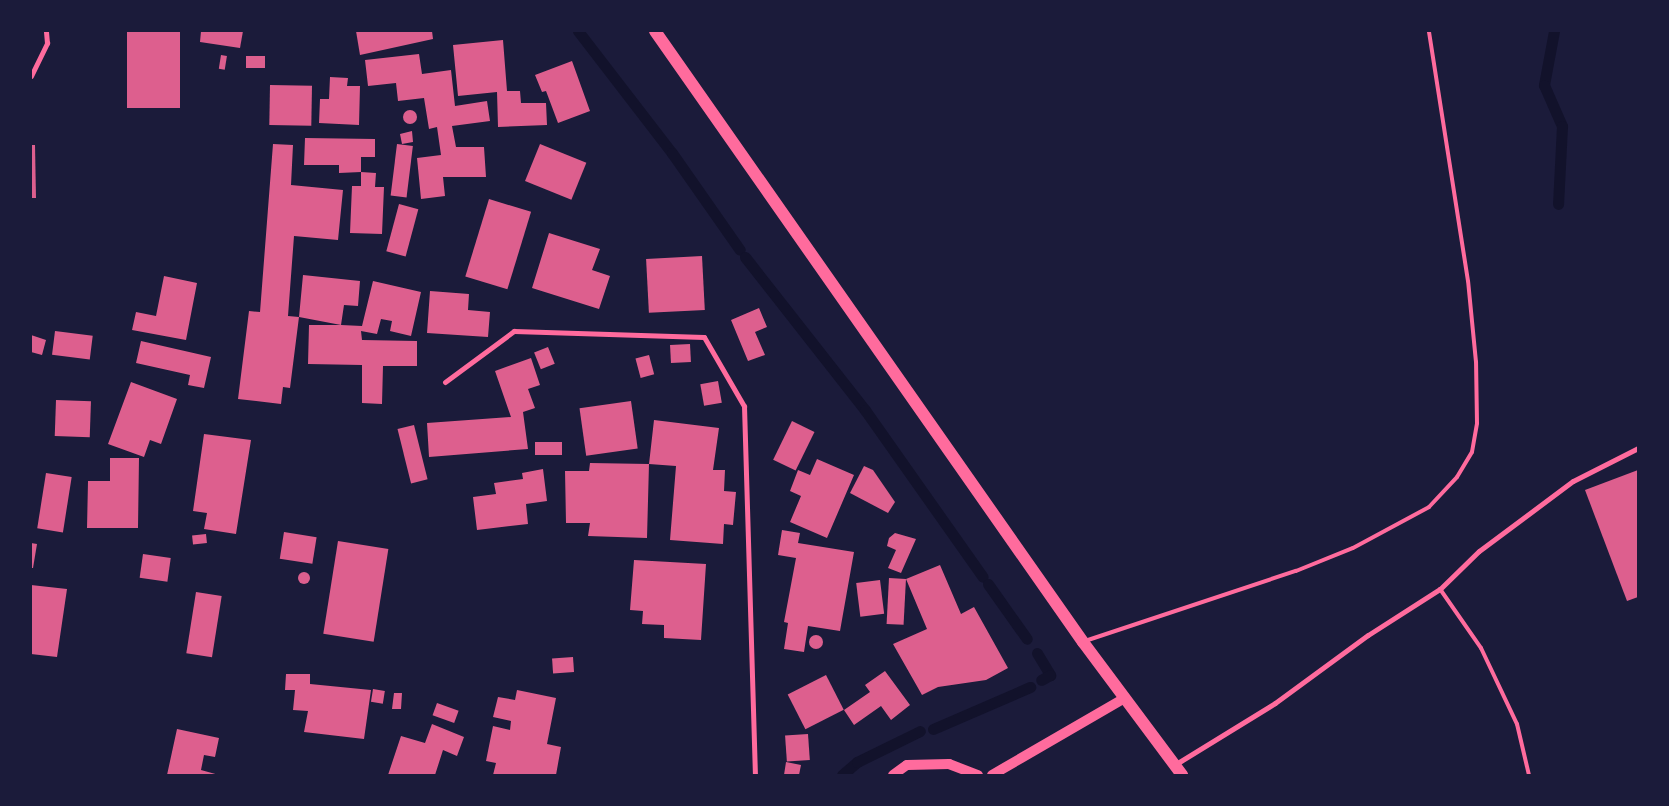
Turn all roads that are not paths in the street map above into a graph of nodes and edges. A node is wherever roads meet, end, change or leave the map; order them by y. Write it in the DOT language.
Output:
graph roads {
  1 [pos="46,31"];
  2 [pos="655,31"];
  3 [pos="1429,31"];
  4 [pos="31,76"];
  5 [pos="445,382"];
  6 [pos="1638,448"];
  7 [pos="1440,589"];
  8 [pos="1083,642"];
  9 [pos="1125,698"];
  10 [pos="1179,770"];
  11 [pos="755,775"];
  12 [pos="892,775"];
  13 [pos="978,775"];
  14 [pos="992,775"];
  15 [pos="1529,775"];
  1 -- 4 [label="street"];
  2 -- 8 [label="main road"];
  3 -- 8 [label="lane"];
  5 -- 11 [label="street"];
  6 -- 7 [label="street"];
  7 -- 10 [label="street"];
  7 -- 15 [label="lane"];
  8 -- 9 [label="main road"];
  9 -- 10 [label="main road"];
  9 -- 14 [label="main road"];
  12 -- 13 [label="main road"];
}
